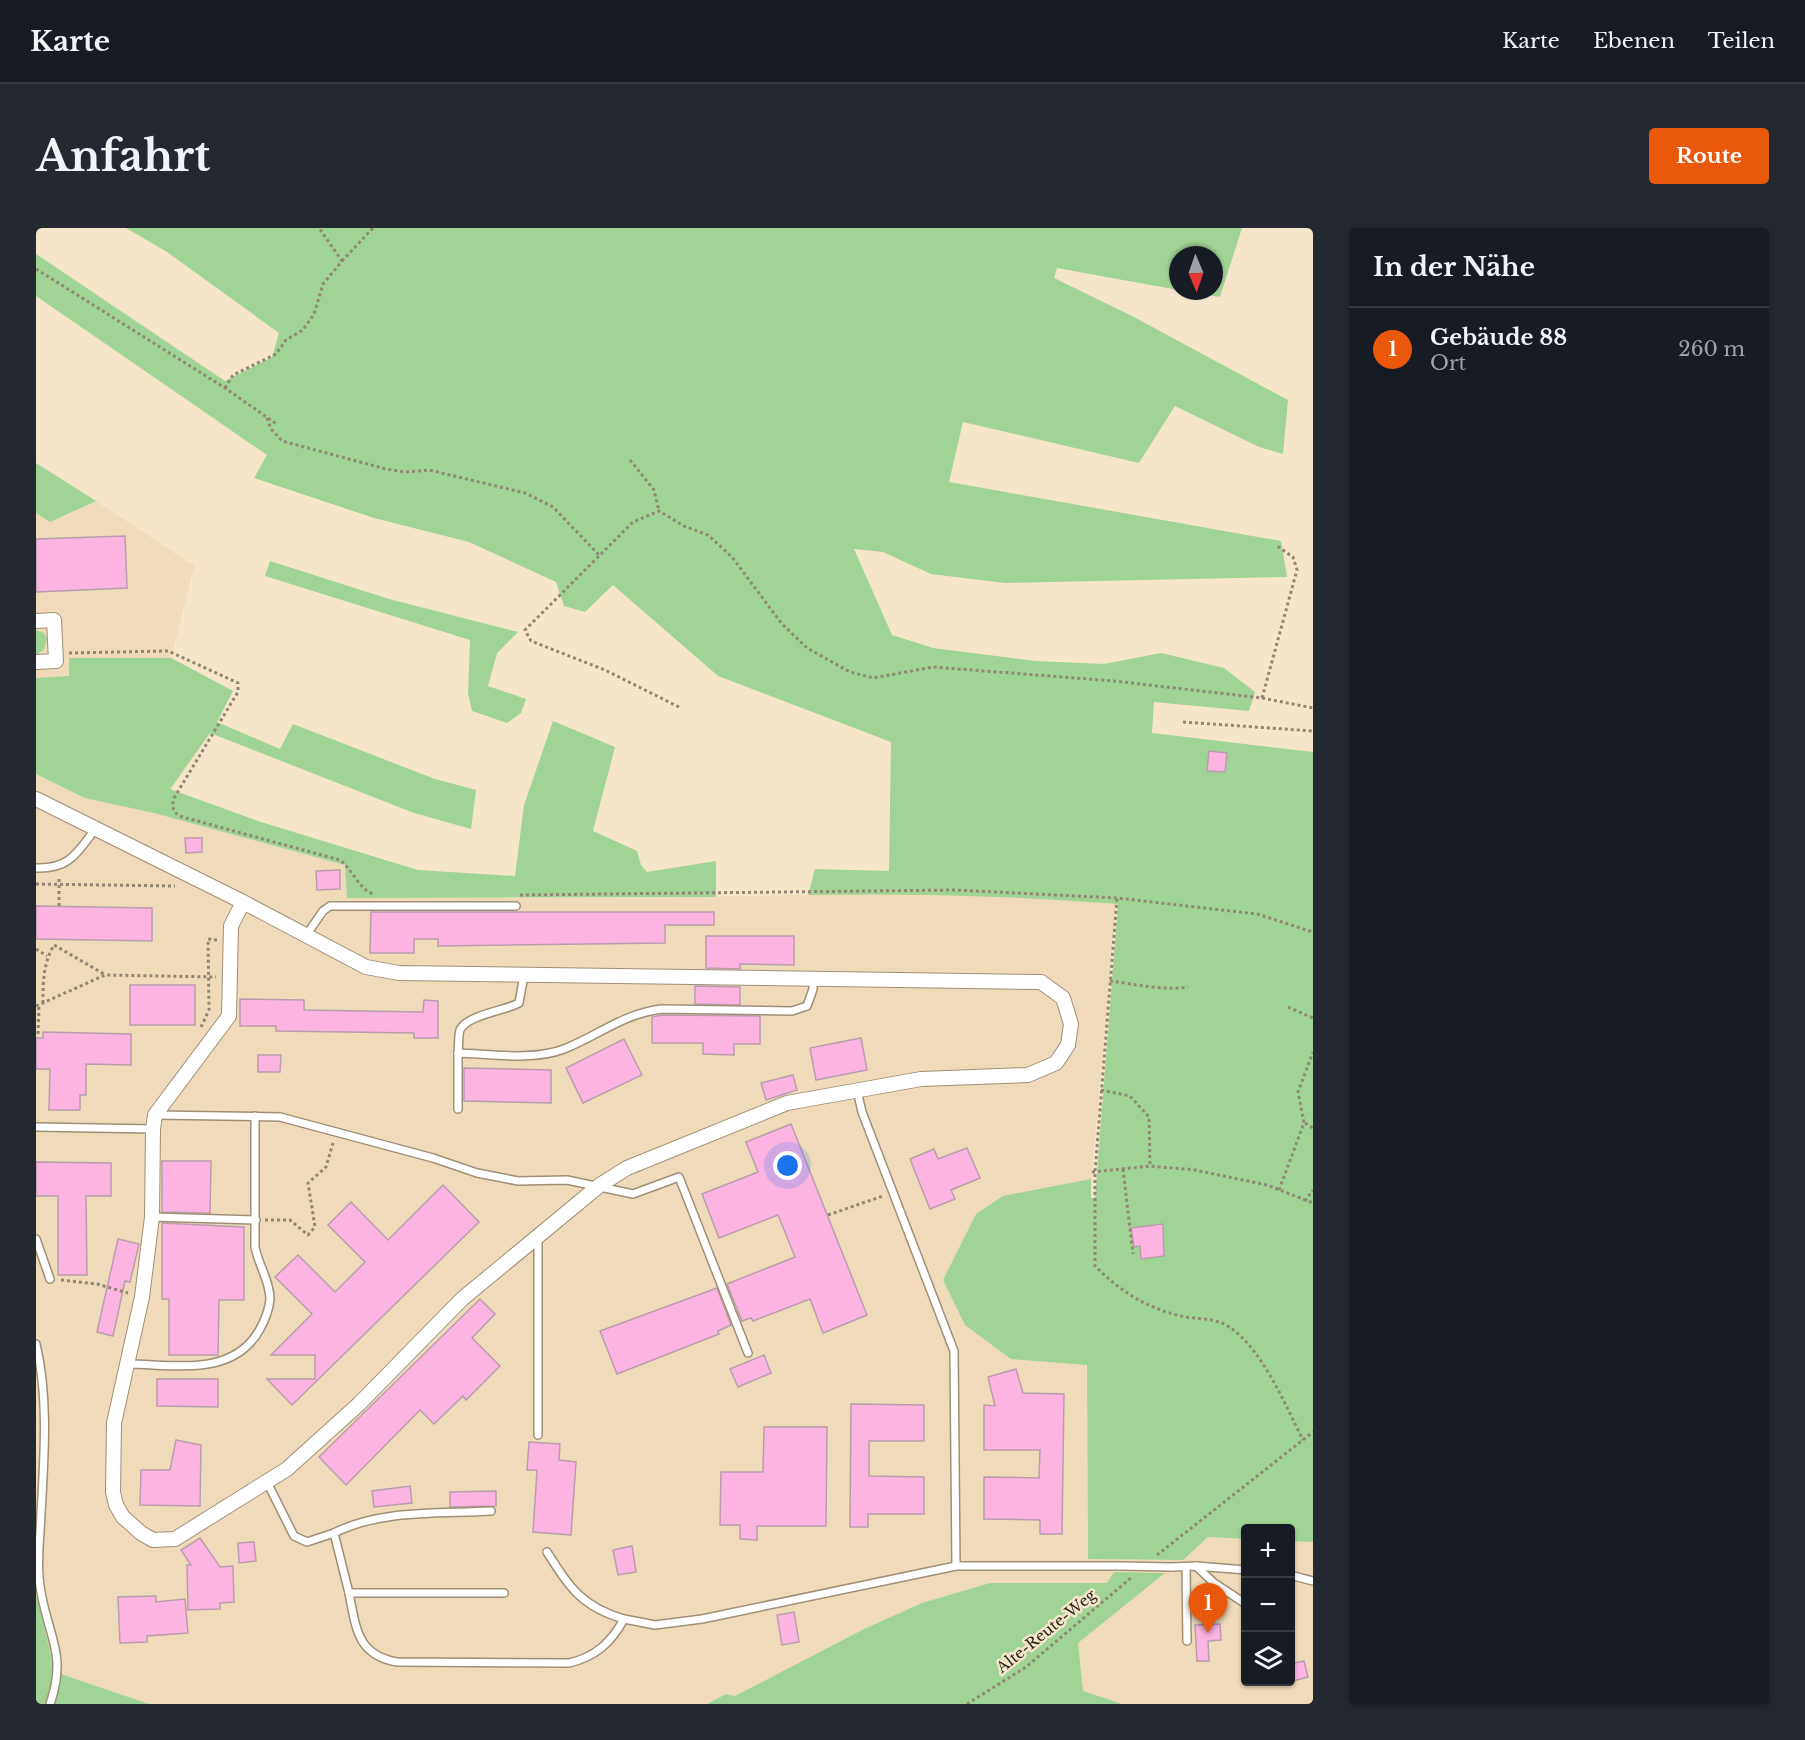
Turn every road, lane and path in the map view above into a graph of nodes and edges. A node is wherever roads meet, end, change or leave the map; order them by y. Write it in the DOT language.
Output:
graph roads {
  1 [pos="319,228"];
  2 [pos="374,228"];
  3 [pos="342,261"];
  4 [pos="36,269"];
  5 [pos="225,388"];
  6 [pos="267,418"];
  7 [pos="278,425"];
  8 [pos="630,460"];
  9 [pos="658,511"];
  10 [pos="1278,546"];
  11 [pos="600,556"];
  12 [pos="36,621"];
  13 [pos="56,653"];
  14 [pos="36,662"];
  15 [pos="1262,698"];
  16 [pos="679,707"];
  17 [pos="1313,708"];
  18 [pos="1183,722"];
  19 [pos="1313,731"];
  20 [pos="36,799"];
  21 [pos="96,828"];
  22 [pos="59,867"];
  23 [pos="36,868"];
  24 [pos="36,884"];
  25 [pos="58,885"];
  26 [pos="185,886"];
  27 [pos="381,894"];
  28 [pos="518,895"];
  29 [pos="1118,898"];
  30 [pos="243,902"];
  31 [pos="59,906"];
  32 [pos="516,906"];
  33 [pos="1313,932"];
  34 [pos="307,934"];
  35 [pos="221,940"];
  36 [pos="36,949"];
  37 [pos="47,956"];
  38 [pos="105,975"];
  39 [pos="524,975"];
  40 [pos="209,976"];
  41 [pos="230,978"];
  42 [pos="813,978"];
  43 [pos="1110,981"];
  44 [pos="1188,987"];
  45 [pos="39,1005"];
  46 [pos="1288,1007"];
  47 [pos="1313,1018"];
  48 [pos="200,1031"];
  49 [pos="38,1034"];
  50 [pos="1313,1052"];
  51 [pos="458,1053"];
  52 [pos="857,1090"];
  53 [pos="1101,1090"];
  54 [pos="458,1108"];
  55 [pos="255,1116"];
  56 [pos="154,1122"];
  57 [pos="1304,1123"];
  58 [pos="36,1127"];
  59 [pos="1313,1128"];
  60 [pos="336,1133"];
  61 [pos="1150,1166"];
  62 [pos="1123,1169"];
  63 [pos="1093,1172"];
  64 [pos="600,1185"];
  65 [pos="1279,1190"];
  66 [pos="1313,1190"];
  67 [pos="892,1192"];
  68 [pos="1305,1201"];
  69 [pos="1313,1203"];
  70 [pos="828,1215"];
  71 [pos="152,1217"];
  72 [pos="256,1220"];
  73 [pos="538,1237"];
  74 [pos="36,1239"];
  75 [pos="1133,1254"];
  76 [pos="50,1279"];
  77 [pos="142,1297"];
  78 [pos="36,1344"];
  79 [pos="748,1353"];
  80 [pos="127,1364"];
  81 [pos="1313,1432"];
  82 [pos="538,1435"];
  83 [pos="1303,1440"];
  84 [pos="267,1482"];
  85 [pos="491,1511"];
  86 [pos="334,1533"];
  87 [pos="547,1552"];
  88 [pos="1153,1558"];
  89 [pos="956,1566"];
  90 [pos="1197,1566"];
  91 [pos="1186,1567"];
  92 [pos="1241,1570"];
  93 [pos="1137,1573"];
  94 [pos="1295,1576"];
  95 [pos="1313,1581"];
  96 [pos="349,1593"];
  97 [pos="504,1593"];
  98 [pos="1241,1601"];
  99 [pos="624,1619"];
  100 [pos="1187,1641"];
  101 [pos="50,1704"];
  102 [pos="967,1704"];
  1 -- 3 [label="path"];
  2 -- 3 [label="path"];
  3 -- 5 [label="path"];
  4 -- 5 [label="path"];
  5 -- 6 [label="path"];
  6 -- 7 [label="path"];
  6 -- 11 [label="path"];
  8 -- 9 [label="path"];
  9 -- 11 [label="path"];
  9 -- 15 [label="path"];
  10 -- 15 [label="path"];
  11 -- 16 [label="path"];
  12 -- 13 [label="street"];
  13 -- 14 [label="street"];
  13 -- 27 [label="path"];
  15 -- 17 [label="path"];
  18 -- 19 [label="path"];
  20 -- 21 [label="street"];
  21 -- 22 [label="lane"];
  21 -- 30 [label="street"];
  22 -- 23 [label="lane"];
  22 -- 25 [label="path"];
  24 -- 25 [label="path"];
  25 -- 26 [label="path"];
  25 -- 31 [label="path"];
  28 -- 29 [label="path"];
  29 -- 33 [label="path"];
  29 -- 43 [label="path"];
  30 -- 34 [label="street"];
  30 -- 41 [label="street"];
  32 -- 34 [label="lane"];
  34 -- 39 [label="street"];
  35 -- 40 [label="path"];
  36 -- 37 [label="path"];
  37 -- 38 [label="path"];
  37 -- 45 [label="path"];
  38 -- 40 [label="path"];
  38 -- 45 [label="path"];
  39 -- 42 [label="street"];
  39 -- 51 [label="lane"];
  40 -- 41 [label="path"];
  40 -- 48 [label="path"];
  41 -- 56 [label="street"];
  42 -- 51 [label="lane"];
  42 -- 52 [label="street"];
  43 -- 44 [label="path"];
  43 -- 53 [label="path"];
  45 -- 49 [label="path"];
  46 -- 47 [label="path"];
  50 -- 57 [label="path"];
  51 -- 54 [label="lane"];
  52 -- 64 [label="street"];
  52 -- 67 [label="lane"];
  53 -- 61 [label="path"];
  53 -- 63 [label="path"];
  55 -- 56 [label="lane"];
  55 -- 60 [label="lane"];
  55 -- 72 [label="lane"];
  56 -- 58 [label="lane"];
  56 -- 71 [label="street"];
  57 -- 59 [label="path"];
  57 -- 65 [label="path"];
  60 -- 64 [label="lane"];
  60 -- 72 [label="path"];
  61 -- 62 [label="path"];
  61 -- 65 [label="path"];
  62 -- 63 [label="path"];
  62 -- 75 [label="path"];
  63 -- 83 [label="path"];
  64 -- 73 [label="street"];
  64 -- 79 [label="lane"];
  65 -- 68 [label="path"];
  66 -- 68 [label="path"];
  67 -- 70 [label="path"];
  67 -- 89 [label="lane"];
  68 -- 69 [label="path"];
  71 -- 72 [label="lane"];
  71 -- 77 [label="street"];
  72 -- 80 [label="lane"];
  73 -- 82 [label="lane"];
  73 -- 84 [label="street"];
  74 -- 76 [label="lane"];
  76 -- 77 [label="path"];
  77 -- 80 [label="street"];
  78 -- 101 [label="lane"];
  80 -- 84 [label="street"];
  81 -- 83 [label="path"];
  83 -- 88 [label="path"];
  84 -- 86 [label="lane"];
  85 -- 86 [label="lane"];
  86 -- 96 [label="lane"];
  87 -- 99 [label="lane"];
  89 -- 91 [label="lane, bridge"];
  89 -- 99 [label="lane"];
  90 -- 91 [label="lane"];
  90 -- 92 [label="lane"];
  90 -- 98 [label="lane"];
  91 -- 100 [label="lane"];
  93 -- 102 [label="path, Alte-Reute-Weg"];
  94 -- 95 [label="lane"];
  96 -- 97 [label="lane"];
  96 -- 99 [label="lane"];
}
